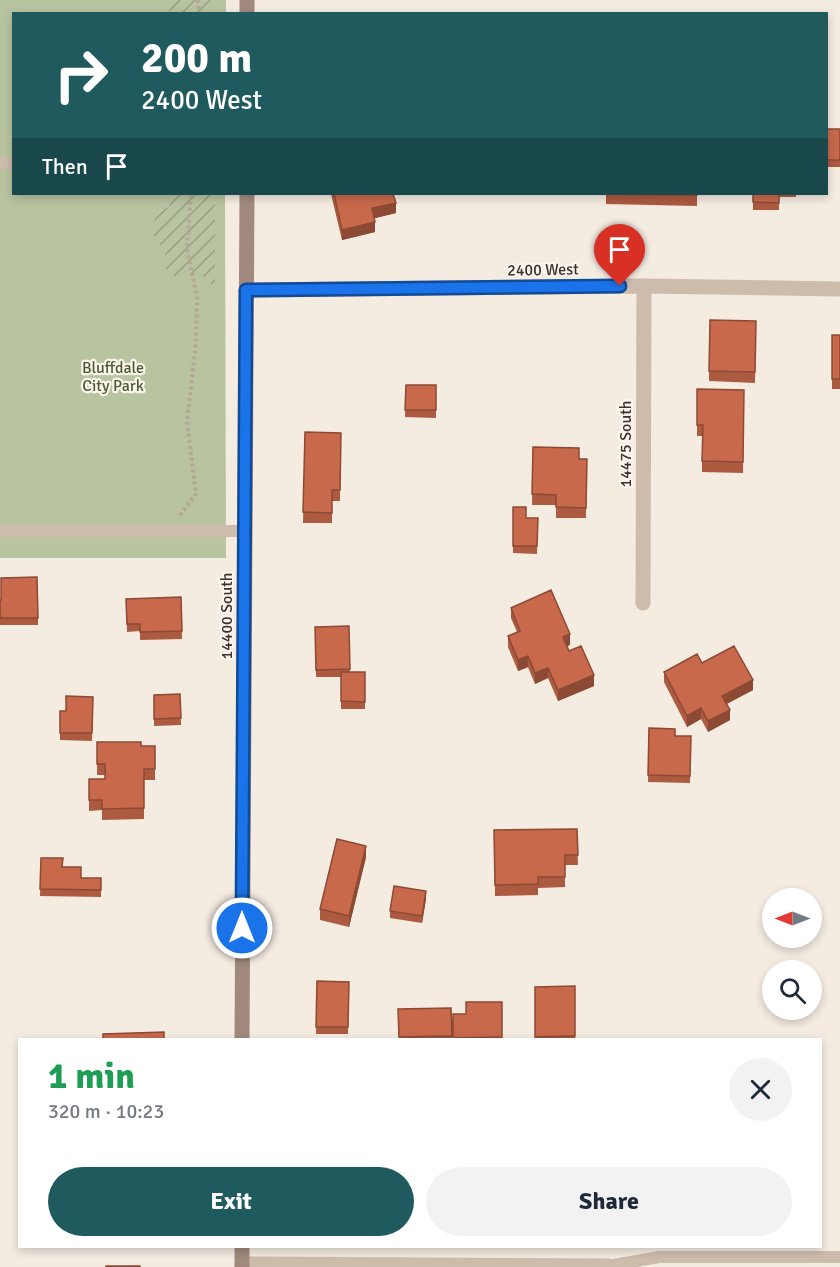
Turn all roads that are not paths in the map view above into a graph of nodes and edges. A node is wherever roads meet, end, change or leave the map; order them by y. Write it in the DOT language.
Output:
graph roads {
  1 [pos="247,195"];
  2 [pos="644,286"];
  3 [pos="840,289"];
  4 [pos="246,290"];
  5 [pos="0,531"];
  6 [pos="244,531"];
  7 [pos="643,603"];
  8 [pos="242,1038"];
  9 [pos="242,1248"];
  10 [pos="840,1257"];
  11 [pos="242,1265"];
  12 [pos="608,1266"];
  1 -- 4 [label="main road, 14400 South"];
  2 -- 3 [label="street, 2400 West"];
  2 -- 4 [label="street, 2400 West"];
  2 -- 7 [label="street, 14475 South"];
  4 -- 6 [label="main road, 14400 South"];
  5 -- 6 [label="lane"];
  6 -- 8 [label="main road, 14400 South"];
  9 -- 11 [label="main road"];
  10 -- 12 [label="lane"];
  11 -- 12 [label="street"];
}
